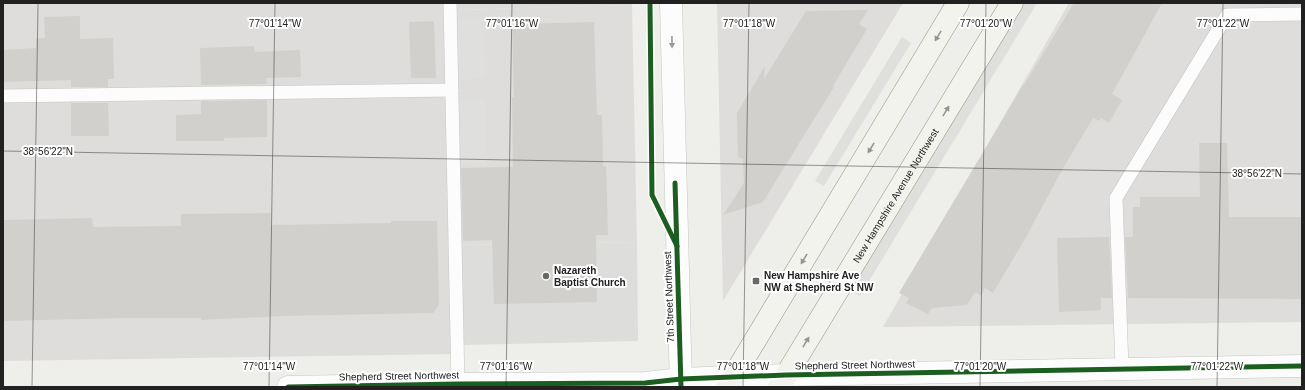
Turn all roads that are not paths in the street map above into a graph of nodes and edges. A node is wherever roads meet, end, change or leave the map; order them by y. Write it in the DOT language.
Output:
graph roads {
  1 [pos="450,3"];
  2 [pos="671,3"];
  3 [pos="958,3"];
  4 [pos="1012,3"];
  5 [pos="1302,14"];
  6 [pos="452,90"];
  7 [pos="3,96"];
  8 [pos="1302,366"];
  9 [pos="1122,369"];
  10 [pos="911,380"];
  11 [pos="782,381"];
  12 [pos="730,382"];
  13 [pos="681,383"];
  14 [pos="458,384"];
  15 [pos="422,386"];
  16 [pos="288,387"];
  1 -- 6 [label="lane"];
  2 -- 13 [label="street, 7th Street Northwest, one-way"];
  3 -- 12 [label="main road, one-way"];
  11 -- 4 [label="main road, New Hampshire Avenue Northwest, one-way"];
  5 -- 9 [label="lane"];
  6 -- 7 [label="lane"];
  6 -- 14 [label="lane"];
  8 -- 9 [label="street, Shepherd Street Northwest"];
  9 -- 10 [label="street, Shepherd Street Northwest"];
  10 -- 11 [label="street, Shepherd Street Northwest"];
  11 -- 12 [label="street, Shepherd Street Northwest"];
  12 -- 13 [label="street, Shepherd Street Northwest"];
  13 -- 14 [label="street, Shepherd Street Northwest"];
  14 -- 15 [label="street, Shepherd Street Northwest"];
  15 -- 16 [label="street, Shepherd Street Northwest"];
}
